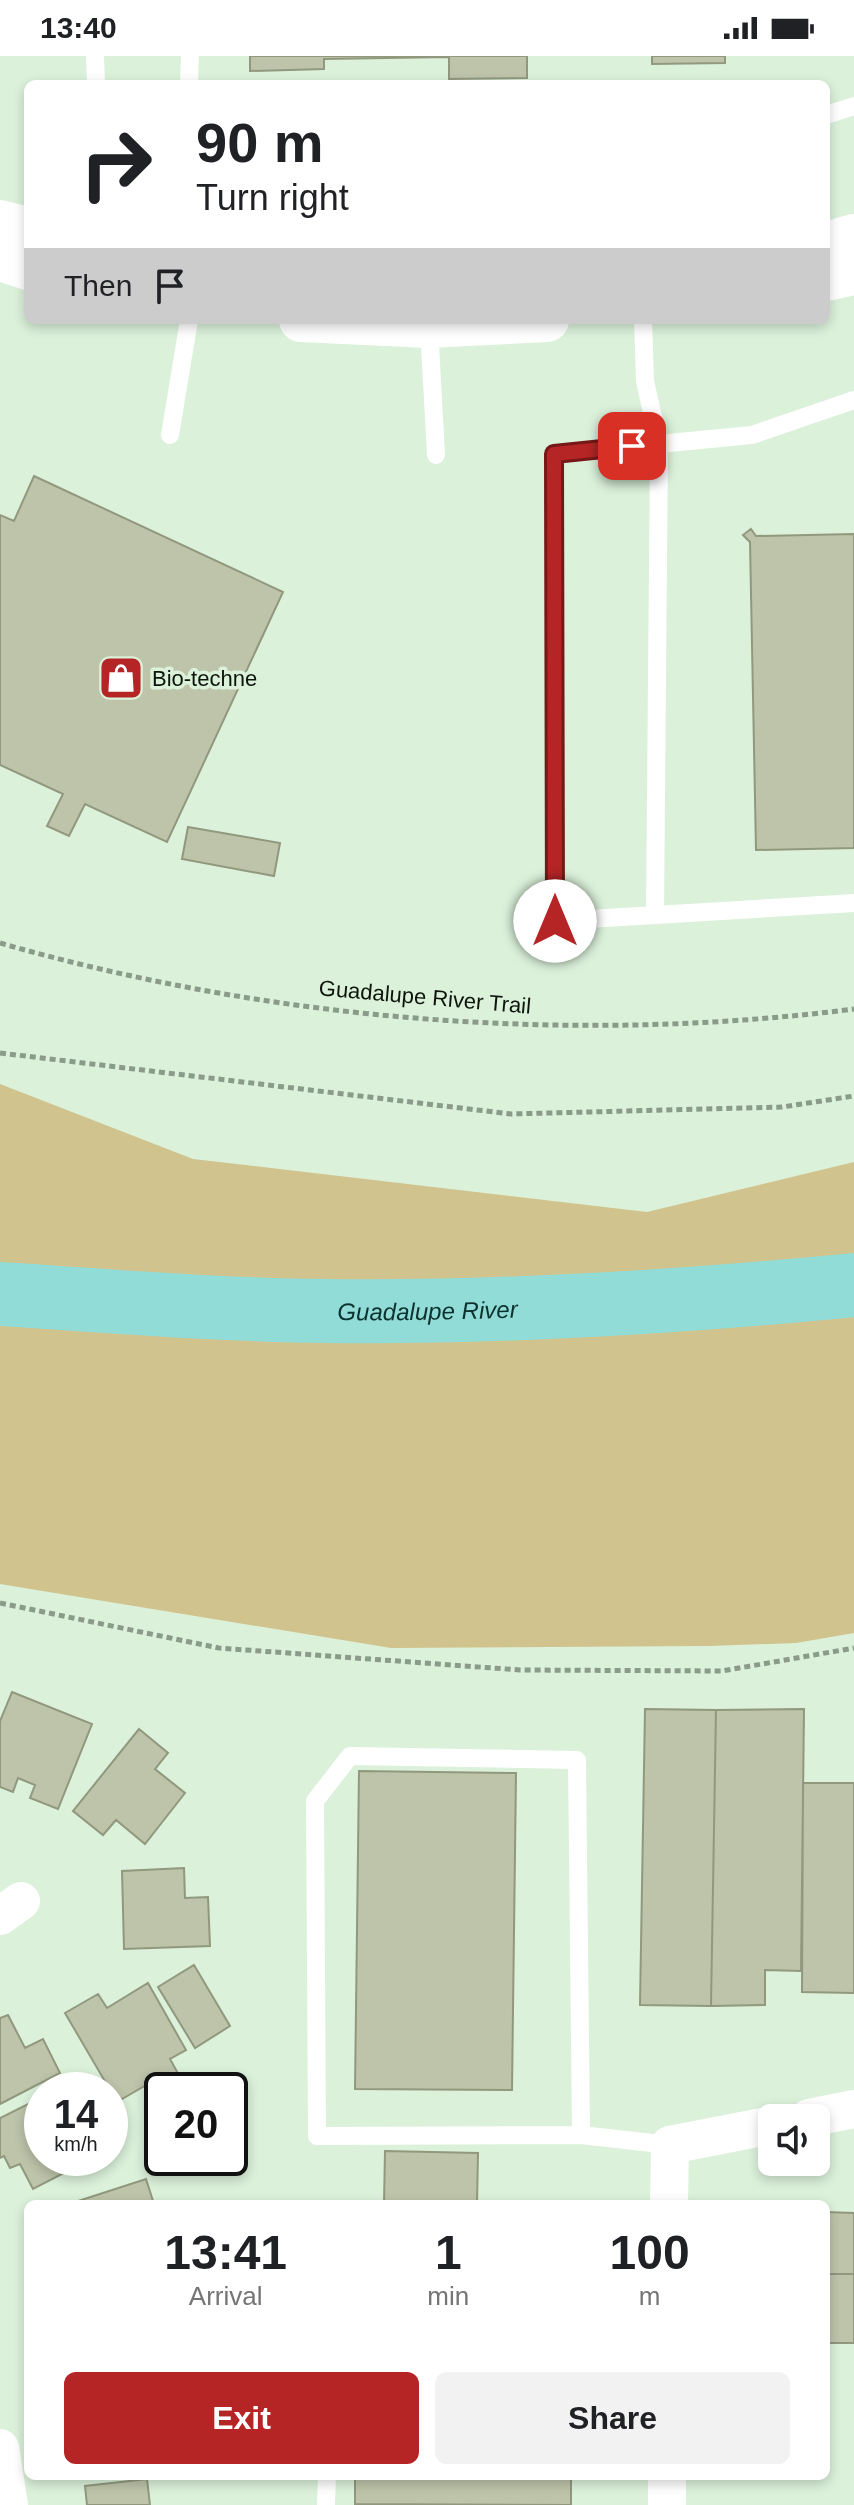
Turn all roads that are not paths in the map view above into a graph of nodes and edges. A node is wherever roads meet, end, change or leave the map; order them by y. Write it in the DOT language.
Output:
graph roads {
  1 [pos="95,56"];
  2 [pos="190,56"];
  3 [pos="96,80"];
  4 [pos="189,80"];
  5 [pos="854,106"];
  6 [pos="830,114"];
  7 [pos="0,222"];
  8 [pos="24,228"];
  9 [pos="854,236"];
  10 [pos="830,243"];
  11 [pos="0,259"];
  12 [pos="24,267"];
  13 [pos="854,273"];
  14 [pos="830,278"];
  15 [pos="188,324"];
  16 [pos="386,324"];
  17 [pos="468,324"];
  18 [pos="643,324"];
  19 [pos="429,326"];
  20 [pos="854,400"];
  21 [pos="170,435"];
  22 [pos="659,444"];
  23 [pos="436,455"];
  24 [pos="854,903"];
  25 [pos="655,915"];
  26 [pos="854,2109"];
  27 [pos="830,2114"];
  28 [pos="758,2128"];
  29 [pos="581,2135"];
  30 [pos="670,2145"];
  31 [pos="669,2200"];
  32 [pos="0,2448"];
  33 [pos="327,2480"];
  34 [pos="667,2480"];
  35 [pos="9,2505"];
  36 [pos="326,2505"];
  37 [pos="667,2505"];
  1 -- 3 [label="lane"];
  2 -- 4 [label="lane"];
  5 -- 6 [label="lane"];
  7 -- 8 [label="main road"];
  9 -- 10 [label="main road"];
  11 -- 12 [label="main road"];
  13 -- 14 [label="main road"];
  15 -- 21 [label="lane"];
  16 -- 19 [label="main road"];
  17 -- 19 [label="main road"];
  18 -- 22 [label="lane"];
  19 -- 23 [label="lane"];
  20 -- 22 [label="lane"];
  22 -- 25 [label="lane"];
  22 -- 25 [label="lane"];
  24 -- 25 [label="lane"];
  26 -- 27 [label="street"];
  28 -- 30 [label="street"];
  29 -- 29 [label="lane"];
  29 -- 30 [label="lane"];
  30 -- 31 [label="street"];
  32 -- 35 [label="street"];
  33 -- 36 [label="lane"];
  34 -- 37 [label="street"];
}
